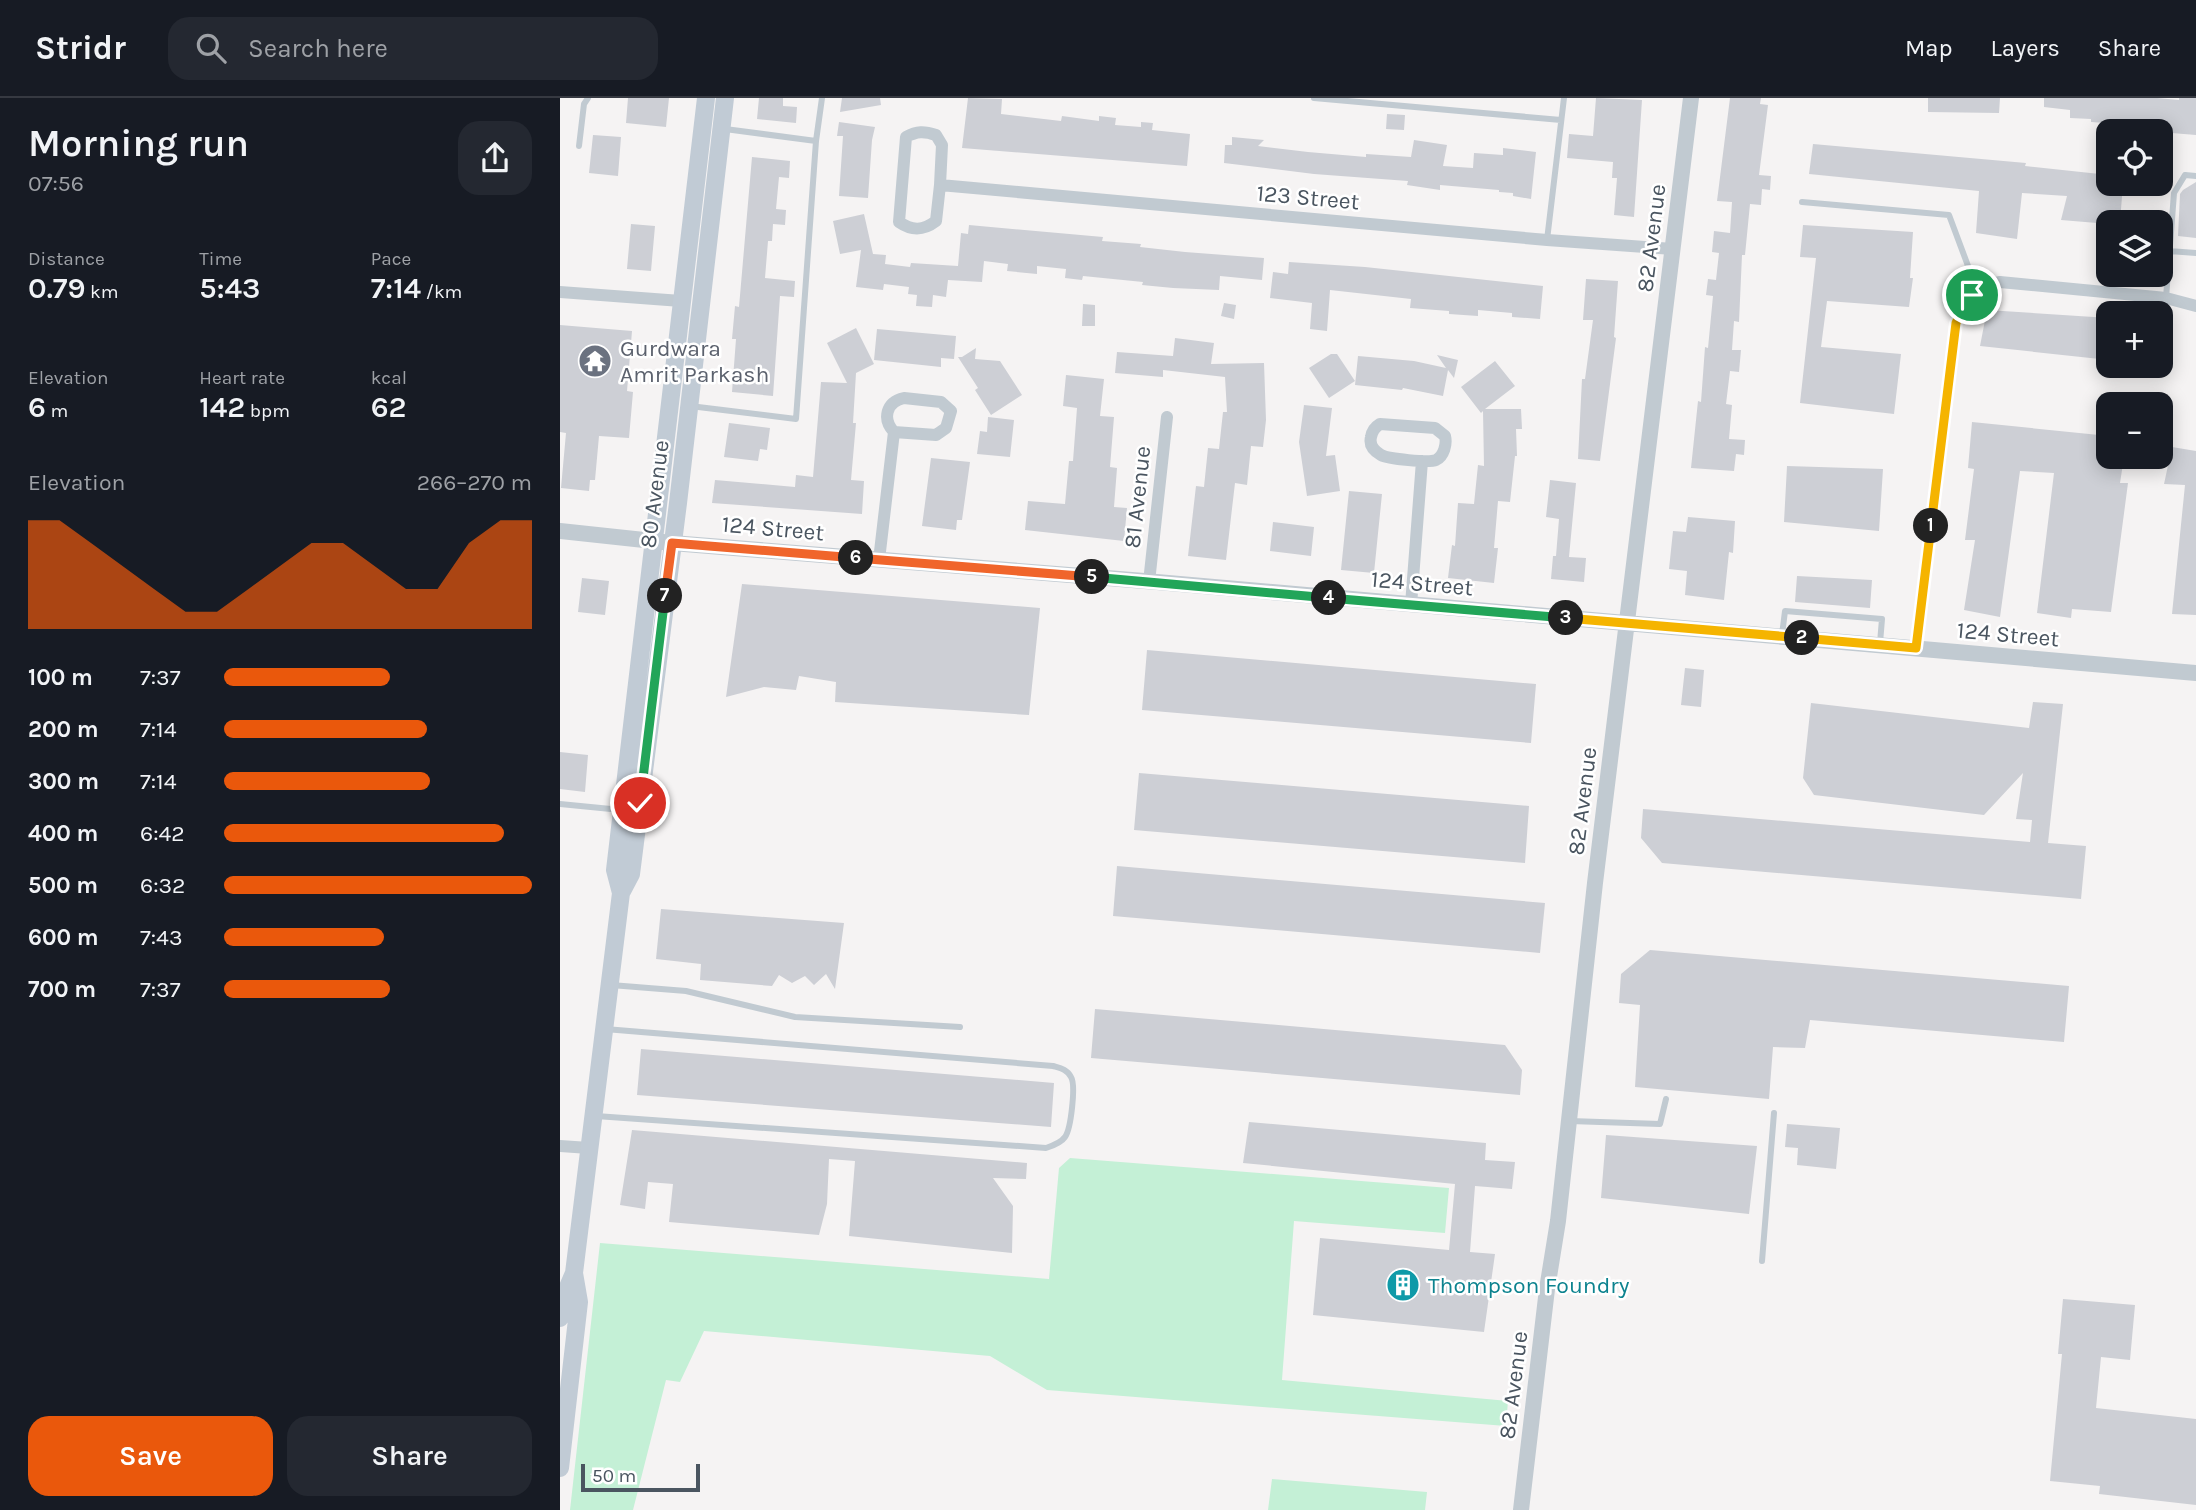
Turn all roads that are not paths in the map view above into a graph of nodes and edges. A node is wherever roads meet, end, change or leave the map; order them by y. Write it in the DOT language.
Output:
graph roads {
  1 [pos="587,98"];
  2 [pos="706,98"];
  3 [pos="717,98"];
  4 [pos="725,98"];
  5 [pos="822,98"];
  6 [pos="1314,98"];
  7 [pos="1564,98"];
  8 [pos="1691,98"];
  9 [pos="1561,120"];
  10 [pos="721,129"];
  11 [pos="817,141"];
  12 [pos="579,146"];
  13 [pos="2196,176"];
  14 [pos="940,185"];
  15 [pos="1802,202"];
  16 [pos="2173,210"];
  17 [pos="1547,240"];
  18 [pos="1673,249"];
  19 [pos="2173,251"];
  20 [pos="2196,253"];
  21 [pos="2167,287"];
  22 [pos="560,292"];
  23 [pos="1975,292"];
  24 [pos="2166,298"];
  25 [pos="681,301"];
  26 [pos="2196,306"];
  27 [pos="694,370"];
  28 [pos="690,406"];
  29 [pos="1167,417"];
  30 [pos="894,432"];
  31 [pos="1422,461"];
  32 [pos="560,531"];
  33 [pos="652,541"];
  34 [pos="672,543"];
  35 [pos="879,560"];
  36 [pos="1149,582"];
  37 [pos="1411,605"];
  38 [pos="1626,623"];
  39 [pos="1782,636"];
  40 [pos="1880,645"];
  41 [pos="1916,648"];
  42 [pos="2196,673"];
  43 [pos="560,804"];
  44 [pos="622,810"];
  45 [pos="621,893"];
  46 [pos="609,985"];
  47 [pos="960,1027"];
  48 [pos="603,1029"];
  49 [pos="1666,1099"];
  50 [pos="1773,1113"];
  51 [pos="592,1115"];
  52 [pos="1568,1121"];
  53 [pos="560,1146"];
  54 [pos="589,1148"];
  55 [pos="1762,1261"];
  56 [pos="575,1273"];
  57 [pos="560,1318"];
  58 [pos="560,1468"];
  59 [pos="1521,1510"];
  1 -- 12 [label="lane"];
  2 -- 25 [label="main road, 80 Avenue"];
  3 -- 10 [label="main road"];
  4 -- 10 [label="main road, 80 Avenue"];
  5 -- 11 [label="lane"];
  6 -- 9 [label="lane"];
  7 -- 9 [label="lane"];
  8 -- 18 [label="street, 82 Avenue"];
  9 -- 17 [label="lane"];
  10 -- 11 [label="lane"];
  10 -- 27 [label="main road, 80 Avenue"];
  11 -- 28 [label="lane"];
  13 -- 16 [label="lane"];
  14 -- 14 [label="street"];
  14 -- 17 [label="street, 123 Street"];
  15 -- 23 [label="lane"];
  17 -- 18 [label="street, 123 Street"];
  18 -- 38 [label="street, 82 Avenue"];
  19 -- 20 [label="lane"];
  21 -- 24 [label="lane"];
  22 -- 25 [label="street"];
  23 -- 24 [label="street"];
  23 -- 41 [label="street"];
  24 -- 26 [label="street"];
  25 -- 27 [label="main road"];
  25 -- 33 [label="main road, 80 Avenue"];
  27 -- 28 [label="main road, 80 Avenue"];
  28 -- 34 [label="main road, 80 Avenue"];
  29 -- 36 [label="street, 81 Avenue"];
  30 -- 30 [label="street"];
  30 -- 35 [label="street"];
  31 -- 31 [label="street"];
  31 -- 37 [label="street"];
  32 -- 33 [label="street, 124 Street"];
  33 -- 34 [label="street, 124 Street"];
  33 -- 44 [label="main road, 80 Avenue"];
  34 -- 35 [label="street, 124 Street"];
  34 -- 45 [label="main road, 80 Avenue"];
  35 -- 36 [label="street, 124 Street"];
  36 -- 37 [label="street, 124 Street"];
  37 -- 38 [label="street, 124 Street"];
  38 -- 39 [label="street, 124 Street"];
  38 -- 52 [label="street, 82 Avenue"];
  39 -- 40 [label="street, 124 Street"];
  39 -- 40 [label="lane"];
  40 -- 41 [label="street, 124 Street"];
  41 -- 42 [label="street, 124 Street"];
  43 -- 44 [label="lane"];
  44 -- 45 [label="main road, 80 Avenue"];
  45 -- 46 [label="main road, 80 Avenue"];
  46 -- 47 [label="lane"];
  46 -- 48 [label="main road, 80 Avenue"];
  48 -- 51 [label="main road, 80 Avenue"];
  48 -- 51 [label="lane"];
  49 -- 52 [label="lane"];
  50 -- 55 [label="lane"];
  51 -- 54 [label="main road, 80 Avenue"];
  52 -- 59 [label="street, 82 Avenue"];
  53 -- 54 [label="street"];
  54 -- 56 [label="main road, 80 Avenue"];
  56 -- 57 [label="main road, 80 Avenue"];
  56 -- 58 [label="main road, 80 Avenue"];
}
